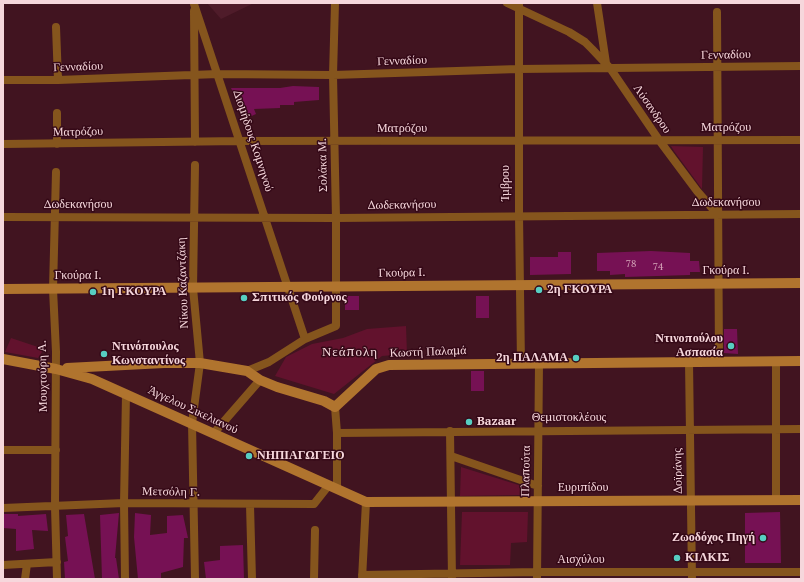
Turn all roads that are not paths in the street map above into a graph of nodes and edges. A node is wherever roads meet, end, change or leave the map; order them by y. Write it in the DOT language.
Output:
graph roads {
  1 [pos="335,3"];
  2 [pos="507,3"];
  3 [pos="597,3"];
  4 [pos="194,4"];
  5 [pos="519,6"];
  6 [pos="717,12"];
  7 [pos="56,27"];
  8 [pos="608,66"];
  9 [pos="801,66"];
  10 [pos="717,68"];
  11 [pos="518,69"];
  12 [pos="218,74"];
  13 [pos="194,75"];
  14 [pos="333,75"];
  15 [pos="3,80"];
  16 [pos="58,80"];
  17 [pos="57,113"];
  18 [pos="518,140"];
  19 [pos="659,140"];
  20 [pos="718,140"];
  21 [pos="801,140"];
  22 [pos="241,141"];
  23 [pos="334,141"];
  24 [pos="195,142"];
  25 [pos="3,144"];
  26 [pos="57,144"];
  27 [pos="195,165"];
  28 [pos="56,172"];
  29 [pos="801,214"];
  30 [pos="519,215"];
  31 [pos="718,215"];
  32 [pos="3,217"];
  33 [pos="55,217"];
  34 [pos="193,217"];
  35 [pos="266,218"];
  36 [pos="336,218"];
  37 [pos="801,283"];
  38 [pos="719,284"];
  39 [pos="520,285"];
  40 [pos="288,287"];
  41 [pos="334,287"];
  42 [pos="193,288"];
  43 [pos="3,289"];
  44 [pos="53,289"];
  45 [pos="305,338"];
  46 [pos="3,359"];
  47 [pos="776,361"];
  48 [pos="801,361"];
  49 [pos="689,362"];
  50 [pos="719,362"];
  51 [pos="200,363"];
  52 [pos="521,364"];
  53 [pos="539,364"];
  54 [pos="56,369"];
  55 [pos="247,371"];
  56 [pos="260,380"];
  57 [pos="126,394"];
  58 [pos="335,407"];
  59 [pos="192,423"];
  60 [pos="776,429"];
  61 [pos="801,429"];
  62 [pos="538,430"];
  63 [pos="690,430"];
  64 [pos="450,431"];
  65 [pos="337,433"];
  66 [pos="213,434"];
  67 [pos="3,450"];
  68 [pos="56,450"];
  69 [pos="451,456"];
  70 [pos="538,486"];
  71 [pos="333,487"];
  72 [pos="776,500"];
  73 [pos="801,500"];
  74 [pos="690,501"];
  75 [pos="366,502"];
  76 [pos="452,502"];
  77 [pos="538,502"];
  78 [pos="124,503"];
  79 [pos="194,504"];
  80 [pos="250,505"];
  81 [pos="55,507"];
  82 [pos="3,508"];
  83 [pos="315,530"];
  84 [pos="57,562"];
  85 [pos="27,564"];
  86 [pos="3,566"];
  87 [pos="800,575"];
  88 [pos="537,576"];
  89 [pos="618,576"];
  90 [pos="692,576"];
  91 [pos="362,577"];
  92 [pos="451,577"];
  93 [pos="25,579"];
  94 [pos="57,579"];
  95 [pos="125,579"];
  96 [pos="195,579"];
  97 [pos="252,579"];
  98 [pos="314,579"];
  1 -- 14 [label="street, Σολάκα Μ."];
  2 -- 5 [label="street"];
  3 -- 8 [label="street, Λύσανδρου"];
  4 -- 12 [label="street, Διομήδους Κομνηνού"];
  4 -- 13 [label="street"];
  5 -- 8 [label="street"];
  5 -- 11 [label="street, Ίμβρου"];
  6 -- 10 [label="street"];
  7 -- 16 [label="street"];
  8 -- 10 [label="street, Γενναδίου"];
  8 -- 11 [label="street, Γενναδίου"];
  8 -- 19 [label="street, Λύσανδρου"];
  9 -- 10 [label="street, Γενναδίου"];
  10 -- 20 [label="street"];
  11 -- 14 [label="street, Γενναδίου"];
  11 -- 18 [label="street, Ίμβρου"];
  12 -- 13 [label="street, Γενναδίου"];
  12 -- 14 [label="street, Γενναδίου"];
  12 -- 22 [label="street, Διομήδους Κομνηνού"];
  13 -- 16 [label="street, Γενναδίου"];
  13 -- 24 [label="street"];
  14 -- 23 [label="street, Σολάκα Μ."];
  15 -- 16 [label="street, Γενναδίου"];
  17 -- 26 [label="street"];
  18 -- 19 [label="street, Ματρόζου"];
  18 -- 23 [label="street, Ματρόζου"];
  18 -- 30 [label="street, Ίμβρου"];
  19 -- 20 [label="street, Ματρόζου"];
  19 -- 31 [label="street, Λύσανδρου"];
  20 -- 21 [label="street, Ματρόζου"];
  20 -- 31 [label="street"];
  22 -- 23 [label="street, Ματρόζου"];
  22 -- 24 [label="street, Ματρόζου"];
  22 -- 35 [label="street, Διομήδους Κομνηνού"];
  23 -- 36 [label="street, Σολάκα Μ."];
  24 -- 26 [label="street, Ματρόζου"];
  25 -- 26 [label="street, Ματρόζου"];
  27 -- 34 [label="street, Νίκου Καζαντζάκη"];
  28 -- 33 [label="street, Μουχτούρη Α."];
  29 -- 31 [label="street, Δωδεκανήσου"];
  30 -- 31 [label="street, Δωδεκανήσου"];
  30 -- 36 [label="street, Δωδεκανήσου"];
  30 -- 39 [label="street, Ίμβρου"];
  31 -- 38 [label="street"];
  32 -- 33 [label="street, Δωδεκανήσου"];
  33 -- 34 [label="street, Δωδεκανήσου"];
  33 -- 44 [label="street, Μουχτούρη Α."];
  34 -- 35 [label="street, Δωδεκανήσου"];
  34 -- 42 [label="street, Νίκου Καζαντζάκη"];
  35 -- 36 [label="street, Δωδεκανήσου"];
  35 -- 40 [label="street, Διομήδους Κομνηνού"];
  36 -- 41 [label="street, Σολάκα Μ."];
  37 -- 38 [label="street, Γκούρα Ι."];
  38 -- 39 [label="street, Γκούρα Ι."];
  38 -- 50 [label="street"];
  39 -- 41 [label="street, Γκούρα Ι."];
  39 -- 52 [label="street, Ίμβρου"];
  40 -- 41 [label="street, Γκούρα Ι."];
  40 -- 42 [label="street, Γκούρα Ι."];
  40 -- 45 [label="street, Διομήδους Κομνηνού"];
  41 -- 45 [label="street, Σολάκα Μ."];
  42 -- 44 [label="street, Γκούρα Ι."];
  42 -- 51 [label="street, Νίκου Καζαντζάκη"];
  43 -- 44 [label="street, Γκούρα Ι."];
  44 -- 54 [label="street, Μουχτούρη Α."];
  45 -- 55 [label="street"];
  46 -- 54 [label="street, Άγγελου Σικελιανού"];
  47 -- 48 [label="street, Κωστή Παλαμά"];
  47 -- 50 [label="street, Κωστή Παλαμά"];
  47 -- 60 [label="street"];
  49 -- 50 [label="street, Κωστή Παλαμά"];
  49 -- 53 [label="street, Κωστή Παλαμά"];
  49 -- 63 [label="street, Δοϊράνης"];
  51 -- 54 [label="street"];
  51 -- 55 [label="street"];
  51 -- 59 [label="street, Νίκου Καζαντζάκη"];
  52 -- 53 [label="street, Κωστή Παλαμά"];
  52 -- 58 [label="street, Κωστή Παλαμά"];
  53 -- 62 [label="street, Πλαπούτα"];
  54 -- 57 [label="street, Άγγελου Σικελιανού"];
  54 -- 68 [label="street, Μουχτούρη Α."];
  55 -- 56 [label="street"];
  56 -- 58 [label="street"];
  56 -- 66 [label="street"];
  57 -- 59 [label="street, Άγγελου Σικελιανού"];
  57 -- 78 [label="street"];
  58 -- 65 [label="street"];
  59 -- 66 [label="street, Άγγελου Σικελιανού"];
  59 -- 79 [label="street, Νίκου Καζαντζάκη"];
  60 -- 61 [label="street, Θεμιστοκλέους"];
  60 -- 63 [label="street, Θεμιστοκλέους"];
  60 -- 72 [label="street"];
  62 -- 63 [label="street, Θεμιστοκλέους"];
  62 -- 64 [label="street, Θεμιστοκλέους"];
  62 -- 70 [label="street, Πλαπούτα"];
  63 -- 74 [label="street, Δοϊράνης"];
  64 -- 65 [label="street, Θεμιστοκλέους"];
  64 -- 69 [label="street"];
  65 -- 71 [label="street"];
  66 -- 71 [label="street, Άγγελου Σικελιανού"];
  67 -- 68 [label="street"];
  68 -- 81 [label="street, Μουχτούρη Α."];
  69 -- 70 [label="street"];
  69 -- 76 [label="street"];
  70 -- 77 [label="street, Πλαπούτα"];
  71 -- 75 [label="street, Άγγελου Σικελιανού"];
  71 -- 80 [label="street, Μετσόλη Γ."];
  72 -- 73 [label="street, Ευριπίδου"];
  72 -- 74 [label="street, Ευριπίδου"];
  74 -- 77 [label="street, Ευριπίδου"];
  74 -- 90 [label="street, Δοϊράνης"];
  75 -- 76 [label="street, Ευριπίδου"];
  75 -- 91 [label="street"];
  76 -- 77 [label="street, Ευριπίδου"];
  76 -- 92 [label="street"];
  77 -- 88 [label="street, Πλαπούτα"];
  78 -- 79 [label="street, Μετσόλη Γ."];
  78 -- 81 [label="street, Μετσόλη Γ."];
  78 -- 95 [label="street"];
  79 -- 80 [label="street, Μετσόλη Γ."];
  79 -- 96 [label="street, Νίκου Καζαντζάκη"];
  80 -- 97 [label="street"];
  81 -- 82 [label="street, Μετσόλη Γ."];
  81 -- 84 [label="street, Μουχτούρη Α."];
  83 -- 98 [label="street"];
  84 -- 85 [label="street"];
  84 -- 94 [label="street, Μουχτούρη Α."];
  85 -- 86 [label="street"];
  85 -- 93 [label="street"];
  87 -- 90 [label="street, Αισχύλου"];
  88 -- 89 [label="street, Αισχύλου"];
  88 -- 92 [label="street, Αισχύλου"];
  89 -- 90 [label="street, Αισχύλου"];
  91 -- 92 [label="street, Αισχύλου"];
}
